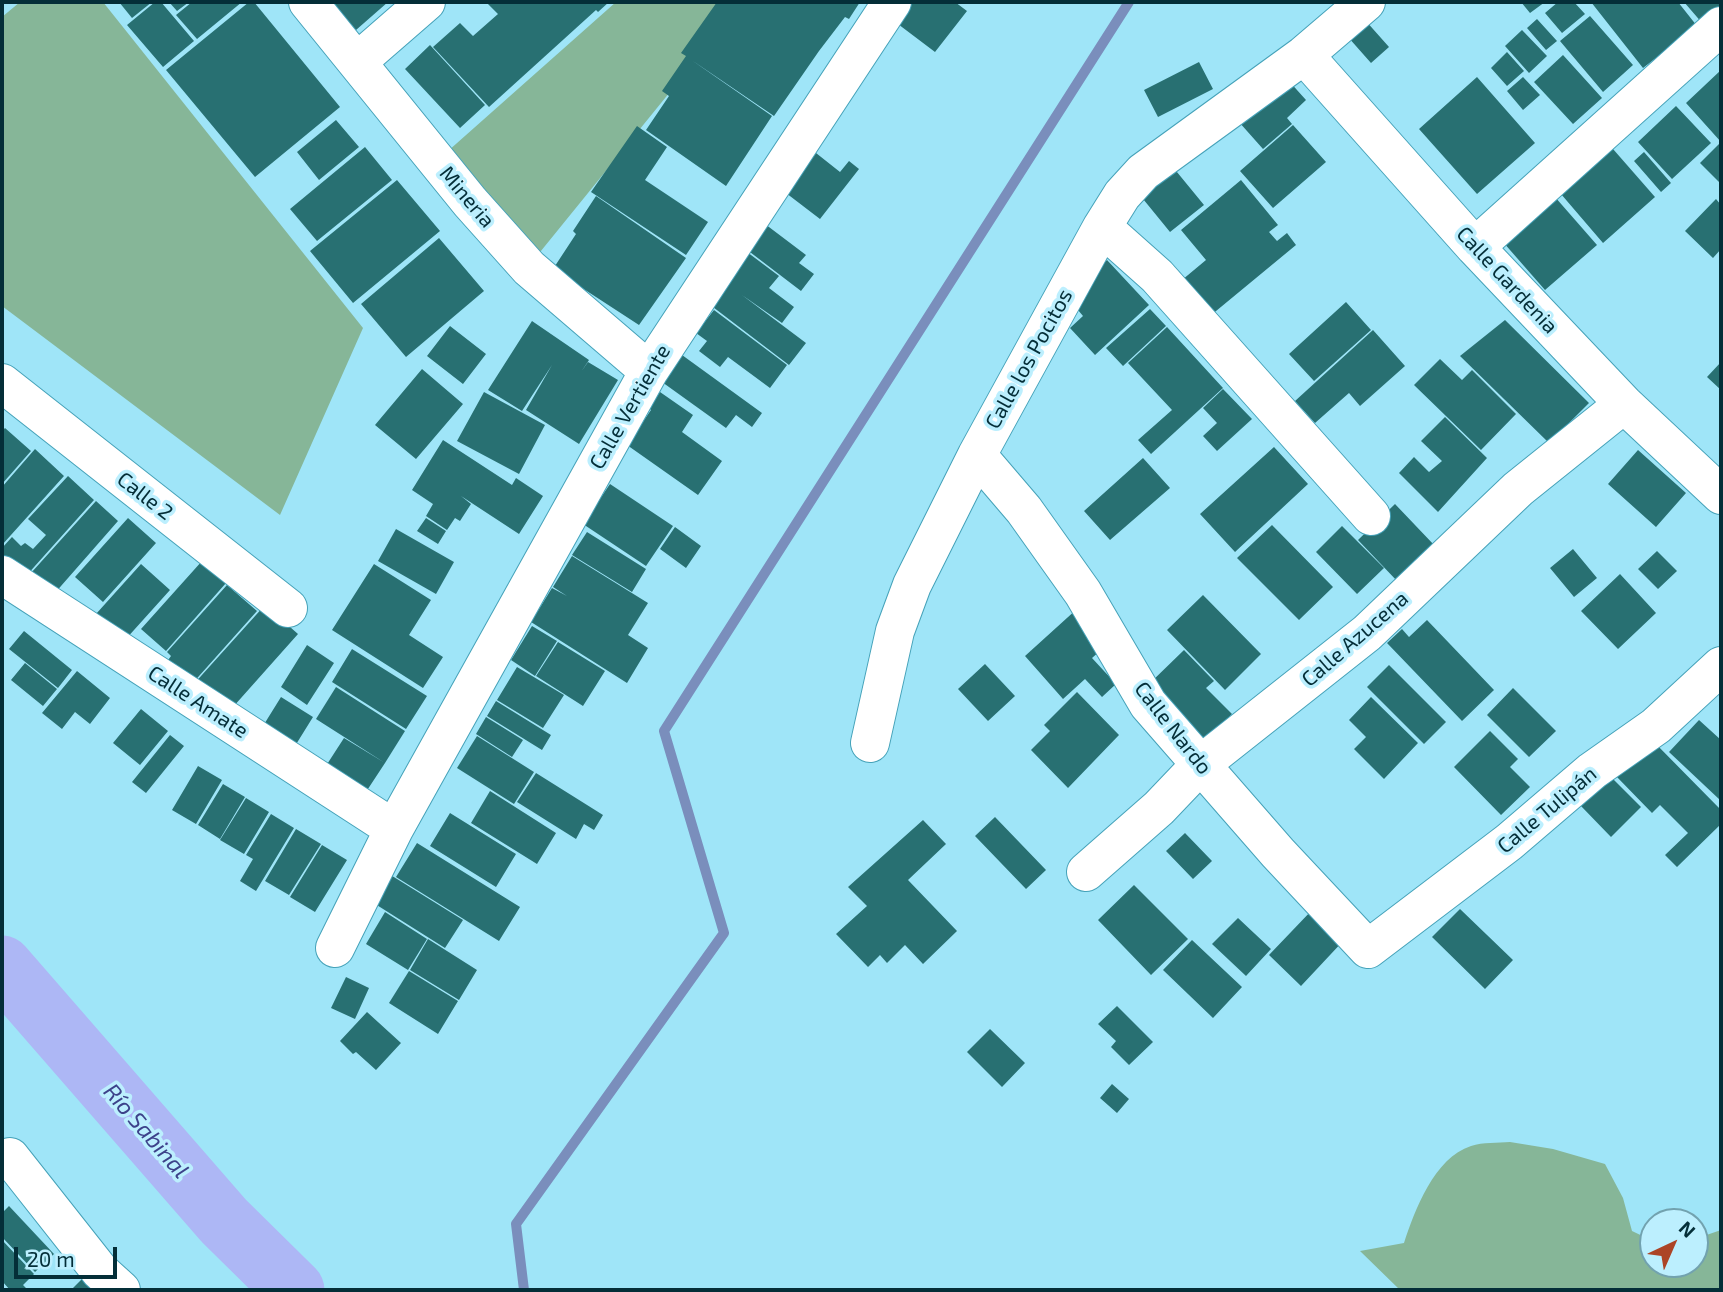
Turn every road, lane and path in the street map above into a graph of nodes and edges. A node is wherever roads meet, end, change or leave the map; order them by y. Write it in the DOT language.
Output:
graph roads {
  1 [pos="309,2"];
  2 [pos="426,2"];
  3 [pos="892,2"];
  4 [pos="1366,2"];
  5 [pos="1721,26"];
  6 [pos="1304,55"];
  7 [pos="357,62"];
  8 [pos="1102,227"];
  9 [pos="1475,247"];
  10 [pos="649,370"];
  11 [pos="2,383"];
  12 [pos="1624,404"];
  13 [pos="977,455"];
  14 [pos="1721,495"];
  15 [pos="1371,516"];
  16 [pos="2,575"];
  17 [pos="288,608"];
  18 [pos="1721,666"];
  19 [pos="870,743"];
  20 [pos="1200,765"];
  21 [pos="394,828"];
  22 [pos="1086,872"];
  23 [pos="335,948"];
  24 [pos="1368,949"];
  25 [pos="10,1157"];
  26 [pos="121,1290"];
  1 -- 7 [label="street, Mineria"];
  2 -- 7 [label="street"];
  3 -- 10 [label="street, Calle Vertiente"];
  4 -- 6 [label="street, Calle los Pocitos"];
  5 -- 9 [label="street"];
  6 -- 8 [label="street, Calle los Pocitos"];
  6 -- 9 [label="street, Calle Gardenia"];
  7 -- 10 [label="street, Mineria"];
  8 -- 13 [label="street, Calle los Pocitos"];
  8 -- 15 [label="street"];
  9 -- 12 [label="street, Calle Gardenia"];
  10 -- 21 [label="street, Calle Vertiente"];
  11 -- 17 [label="street, Calle 2"];
  12 -- 14 [label="street, Calle Gardenia"];
  12 -- 20 [label="street, Calle Azucena"];
  13 -- 19 [label="street, Calle los Pocitos"];
  13 -- 20 [label="street, Calle Nardo"];
  16 -- 21 [label="street, Calle Amate"];
  18 -- 24 [label="street, Calle Tulipán"];
  20 -- 22 [label="street, Calle Azucena"];
  20 -- 24 [label="street, Calle Nardo"];
  21 -- 23 [label="street, Calle Vertiente"];
  25 -- 26 [label="street"];
}
